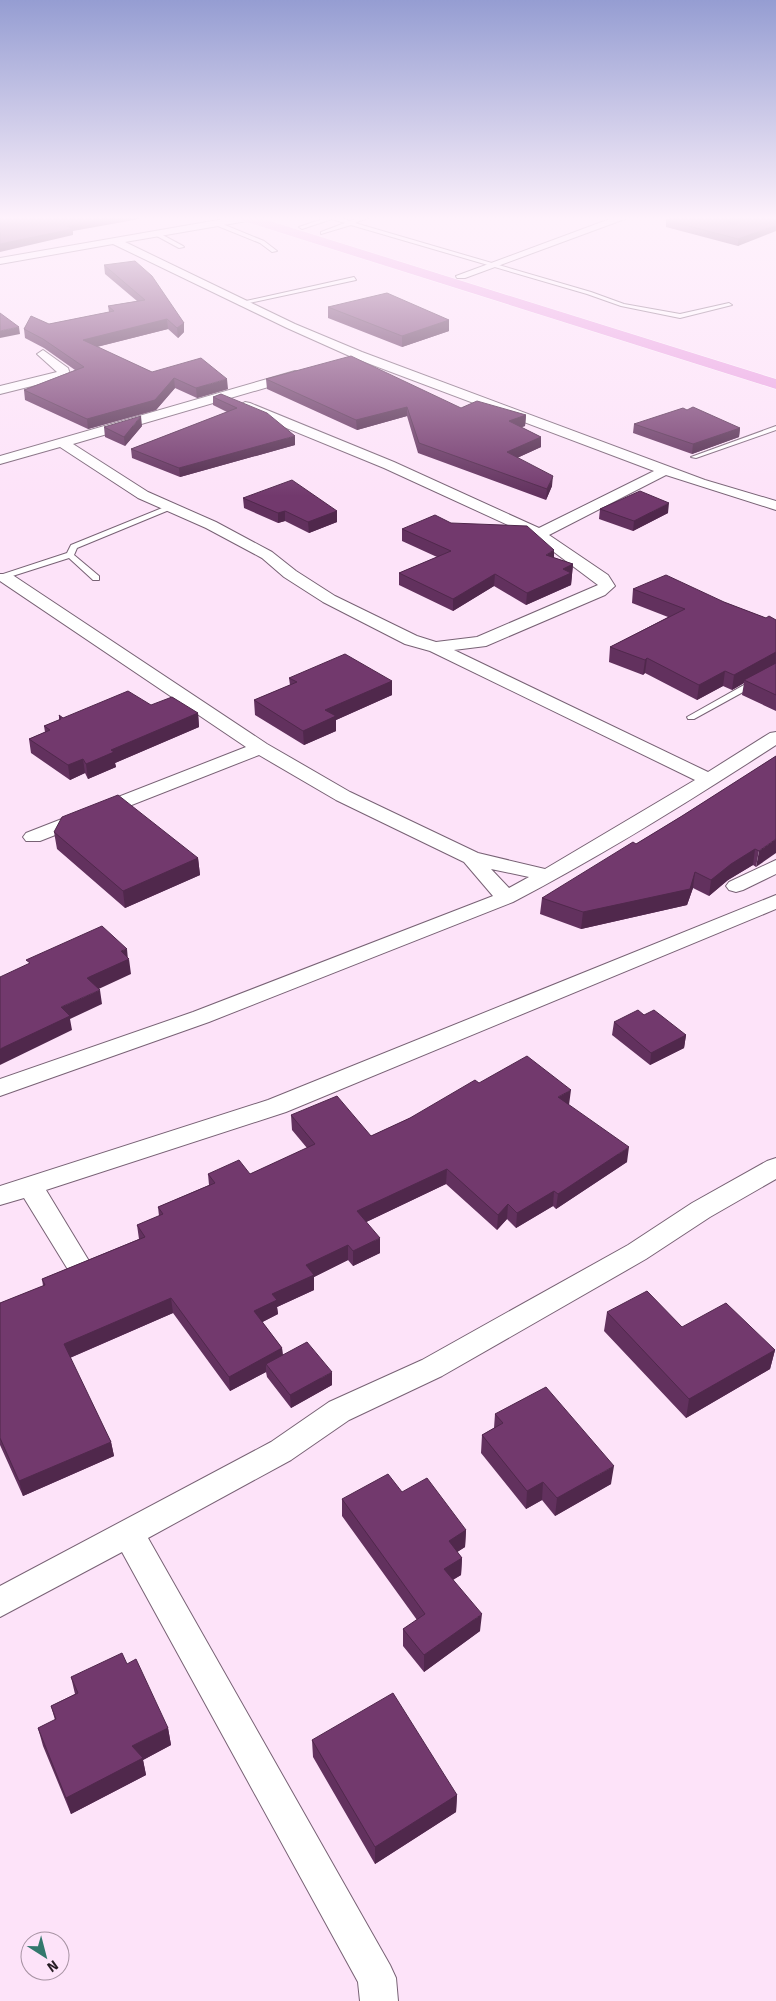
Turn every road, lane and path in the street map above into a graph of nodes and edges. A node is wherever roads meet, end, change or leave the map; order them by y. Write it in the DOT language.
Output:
graph roads {
  1 [pos="254,309"];
  2 [pos="545,309"];
  3 [pos="568,309"];
  4 [pos="641,309"];
  5 [pos="713,309"];
  6 [pos="43,354"];
  7 [pos="358,355"];
  8 [pos="340,360"];
  9 [pos="304,372"];
  10 [pos="776,374"];
  11 [pos="776,384"];
  12 [pos="0,390"];
  13 [pos="223,397"];
  14 [pos="776,428"];
  15 [pos="61,442"];
  16 [pos="694,457"];
  17 [pos="0,460"];
  18 [pos="666,470"];
  19 [pos="776,506"];
  20 [pos="170,508"];
  21 [pos="539,534"];
  22 [pos="70,555"];
  23 [pos="2,578"];
  24 [pos="96,578"];
  25 [pos="436,647"];
  26 [pos="776,670"];
  27 [pos="692,718"];
  28 [pos="776,736"];
  29 [pos="260,748"];
  30 [pos="710,780"];
  31 [pos="33,838"];
  32 [pos="471,858"];
  33 [pos="776,866"];
  34 [pos="550,876"];
  35 [pos="736,886"];
  36 [pos="506,898"];
  37 [pos="776,901"];
  38 [pos="0,1088"];
  39 [pos="776,1168"];
  40 [pos="30,1187"];
  41 [pos="0,1196"];
  42 [pos="76,1260"];
  43 [pos="128,1533"];
  44 [pos="0,1602"];
  45 [pos="379,2001"];
  1 -- 7 [label="street"];
  2 -- 11 [label="highway"];
  3 -- 10 [label="highway"];
  4 -- 5 [label="lane"];
  6 -- 12 [label="street"];
  7 -- 8 [label="street"];
  7 -- 18 [label="street"];
  9 -- 13 [label="street"];
  13 -- 15 [label="street"];
  13 -- 21 [label="street"];
  14 -- 16 [label="lane"];
  15 -- 17 [label="street"];
  15 -- 20 [label="street"];
  18 -- 19 [label="street"];
  18 -- 21 [label="street"];
  20 -- 22 [label="lane"];
  20 -- 25 [label="street"];
  21 -- 25 [label="street"];
  22 -- 23 [label="lane"];
  22 -- 24 [label="lane"];
  23 -- 29 [label="street"];
  25 -- 30 [label="street"];
  26 -- 27 [label="lane"];
  28 -- 30 [label="street"];
  29 -- 31 [label="street"];
  29 -- 32 [label="street"];
  30 -- 34 [label="street"];
  32 -- 34 [label="street"];
  32 -- 36 [label="street"];
  33 -- 35 [label="street"];
  34 -- 36 [label="street"];
  36 -- 38 [label="street"];
  37 -- 40 [label="street"];
  39 -- 43 [label="street"];
  40 -- 41 [label="street"];
  40 -- 42 [label="street"];
  43 -- 44 [label="street"];
  43 -- 45 [label="street"];
}
